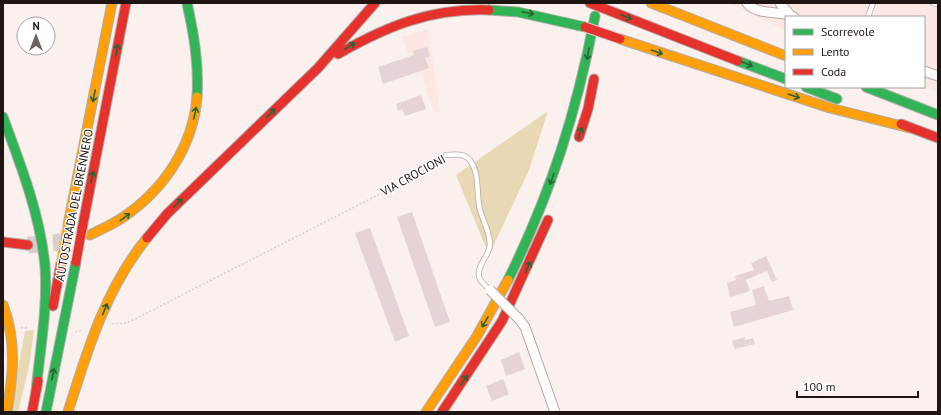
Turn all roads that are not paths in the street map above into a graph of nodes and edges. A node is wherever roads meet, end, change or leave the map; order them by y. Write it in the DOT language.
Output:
graph roads {
  1 [pos="112,3"];
  2 [pos="126,3"];
  3 [pos="187,3"];
  4 [pos="375,3"];
  5 [pos="590,3"];
  6 [pos="651,3"];
  7 [pos="747,3"];
  8 [pos="780,3"];
  9 [pos="873,3"];
  10 [pos="699,11"];
  11 [pos="595,16"];
  12 [pos="792,16"];
  13 [pos="868,16"];
  14 [pos="606,20"];
  15 [pos="601,42"];
  16 [pos="785,49"];
  17 [pos="785,56"];
  18 [pos="318,68"];
  19 [pos="925,70"];
  20 [pos="595,72"];
  21 [pos="938,76"];
  22 [pos="785,79"];
  23 [pos="809,88"];
  24 [pos="869,88"];
  25 [pos="938,115"];
  26 [pos="3,117"];
  27 [pos="910,128"];
  28 [pos="938,138"];
  29 [pos="576,145"];
  30 [pos="446,156"];
  31 [pos="552,210"];
  32 [pos="90,235"];
  33 [pos="3,242"];
  34 [pos="28,245"];
  35 [pos="490,290"];
  36 [pos="3,305"];
  37 [pos="36,391"];
  38 [pos="7,412"];
  39 [pos="32,412"];
  40 [pos="46,412"];
  41 [pos="68,412"];
  42 [pos="426,412"];
  43 [pos="442,412"];
  44 [pos="555,412"];
  1 -- 37 [label="main road, AUTOSTRADA DEL BRENNERO, one-way, bridge"];
  40 -- 2 [label="main road, AUTOSTRADA DEL BRENNERO, one-way, bridge"];
  32 -- 3 [label="main road, one-way"];
  4 -- 18 [label="main road"];
  5 -- 22 [label="main road, one-way"];
  6 -- 17 [label="main road"];
  7 -- 12 [label="street"];
  8 -- 12 [label="street"];
  9 -- 13 [label="lane"];
  10 -- 16 [label="main road"];
  11 -- 42 [label="main road, one-way"];
  14 -- 15 [label="main road"];
  18 -- 27 [label="main road, one-way, bridge"];
  41 -- 18 [label="main road, one-way"];
  19 -- 21 [label="street"];
  29 -- 20 [label="main road, one-way"];
  23 -- 27 [label="main road"];
  24 -- 25 [label="main road"];
  26 -- 37 [label="main road"];
  27 -- 28 [label="main road"];
  30 -- 35 [label="lane, VIA CROCIONI"];
  43 -- 31 [label="main road, one-way"];
  33 -- 34 [label="main road"];
  35 -- 44 [label="street, VIA CROCIONI, bridge"];
  36 -- 38 [label="main road"];
  37 -- 39 [label="main road, AUTOSTRADA DEL BRENNERO"];
}
